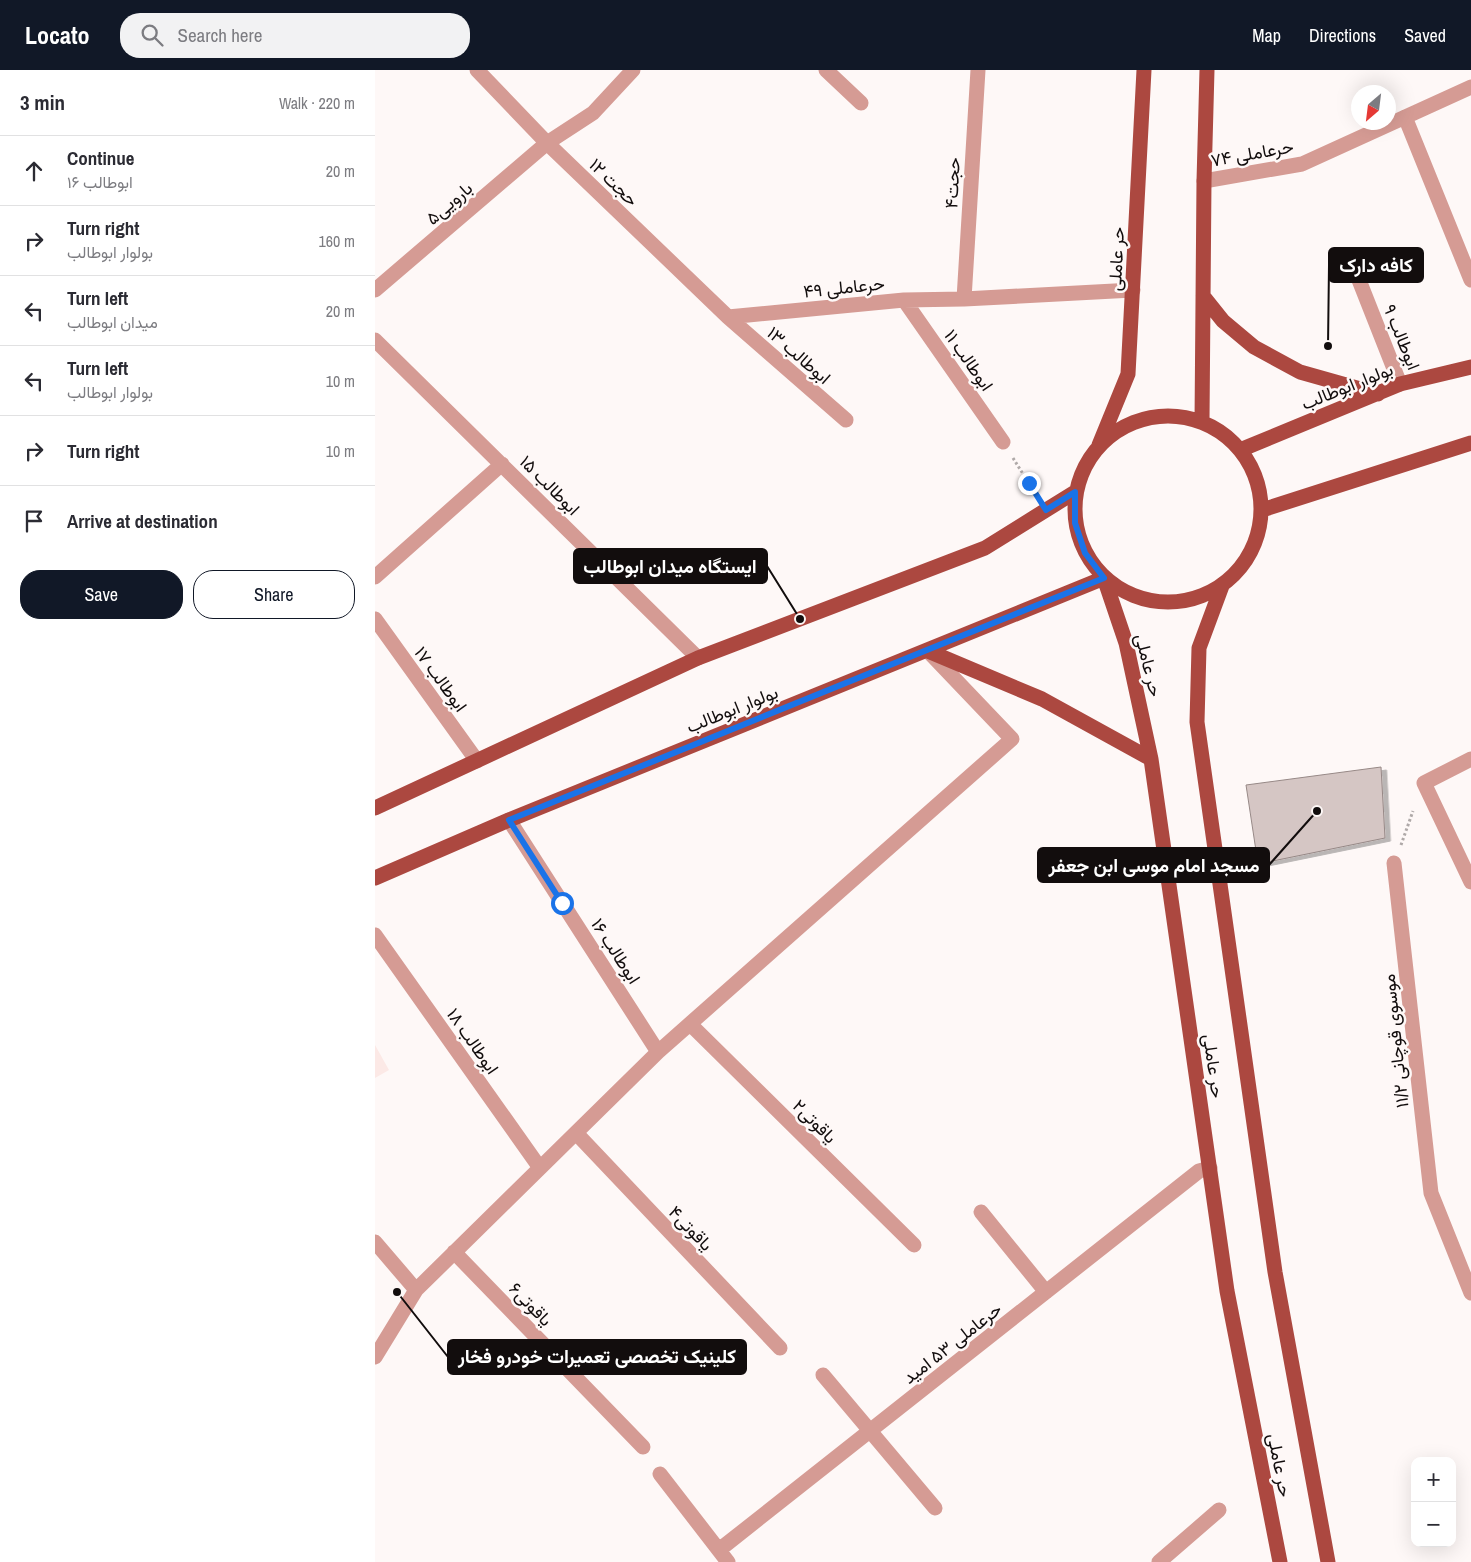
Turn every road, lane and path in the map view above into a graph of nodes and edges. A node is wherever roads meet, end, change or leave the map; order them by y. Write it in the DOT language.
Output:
graph roads {
  1 [pos="477,70"];
  2 [pos="633,70"];
  3 [pos="826,70"];
  4 [pos="978,70"];
  5 [pos="1144,70"];
  6 [pos="1207,70"];
  7 [pos="1471,87"];
  8 [pos="861,103"];
  9 [pos="1405,117"];
  10 [pos="547,143"];
  11 [pos="1203,180"];
  12 [pos="1357,274"];
  13 [pos="1471,280"];
  14 [pos="375,290"];
  15 [pos="1133,290"];
  16 [pos="1203,296"];
  17 [pos="964,298"];
  18 [pos="904,300"];
  19 [pos="728,317"];
  20 [pos="375,340"];
  21 [pos="1471,367"];
  22 [pos="1400,384"];
  23 [pos="1377,394"];
  24 [pos="846,420"];
  25 [pos="1202,422"];
  26 [pos="1003,442"];
  27 [pos="1471,443"];
  28 [pos="1099,445"];
  29 [pos="1240,450"];
  30 [pos="501,464"];
  31 [pos="1075,492"];
  32 [pos="1046,510"];
  33 [pos="1262,510"];
  34 [pos="375,577"];
  35 [pos="1104,578"];
  36 [pos="1222,586"];
  37 [pos="375,618"];
  38 [pos="928,650"];
  39 [pos="699,658"];
  40 [pos="1151,759"];
  41 [pos="1471,759"];
  42 [pos="477,761"];
  43 [pos="1424,783"];
  44 [pos="375,808"];
  45 [pos="509,820"];
  46 [pos="1394,863"];
  47 [pos="375,878"];
  48 [pos="1471,882"];
  49 [pos="375,935"];
  50 [pos="690,1024"];
  51 [pos="658,1052"];
  52 [pos="576,1133"];
  53 [pos="540,1168"];
  54 [pos="1210,1168"];
  55 [pos="981,1212"];
  56 [pos="375,1242"];
  57 [pos="914,1246"];
  58 [pos="454,1252"];
  59 [pos="416,1290"];
  60 [pos="1046,1292"];
  61 [pos="1471,1293"];
  62 [pos="779,1348"];
  63 [pos="375,1357"];
  64 [pos="823,1375"];
  65 [pos="871,1431"];
  66 [pos="643,1447"];
  67 [pos="660,1474"];
  68 [pos="935,1508"];
  69 [pos="1219,1510"];
  70 [pos="723,1556"];
  71 [pos="1159,1562"];
  72 [pos="1279,1562"];
  73 [pos="1328,1562"];
  1 -- 10 [label="street, حجت ۱۲"];
  2 -- 10 [label="street, بارویی۵"];
  3 -- 8 [label="street"];
  4 -- 17 [label="street, حجت۴"];
  5 -- 15 [label="main road, حر عاملی"];
  6 -- 11 [label="main road"];
  7 -- 9 [label="street, حرعاملی ۷۴"];
  9 -- 11 [label="street, حرعاملی ۷۴"];
  9 -- 13 [label="street"];
  10 -- 14 [label="street, بارویی۵"];
  10 -- 19 [label="street, حجت ۱۲"];
  11 -- 16 [label="main road"];
  12 -- 22 [label="street, ابوطالب ۹"];
  15 -- 17 [label="street, حرعاملی ۴۹"];
  15 -- 28 [label="main road, حر عاملی"];
  16 -- 23 [label="main road"];
  16 -- 25 [label="main road"];
  17 -- 18 [label="street, حرعاملی ۴۹"];
  18 -- 19 [label="street, حرعاملی ۴۹"];
  18 -- 26 [label="street, ابوطالب ۱۱"];
  19 -- 24 [label="street, ابوطالب ۱۳"];
  20 -- 30 [label="street, ابوطالب ۱۵"];
  21 -- 22 [label="main road, بولوار ابوطالب"];
  22 -- 23 [label="main road, بولوار ابوطالب"];
  23 -- 29 [label="main road, بولوار ابوطالب"];
  25 -- 28 [label="main road"];
  25 -- 29 [label="main road"];
  26 -- 32 [label="path"];
  27 -- 33 [label="main road"];
  28 -- 31 [label="main road, حر عاملی"];
  29 -- 33 [label="main road"];
  30 -- 34 [label="street"];
  30 -- 39 [label="street, ابوطالب ۱۵"];
  31 -- 32 [label="main road"];
  31 -- 35 [label="main road"];
  32 -- 39 [label="main road"];
  33 -- 36 [label="main road"];
  35 -- 36 [label="main road"];
  35 -- 38 [label="main road, بولوار ابوطالب"];
  35 -- 40 [label="main road, حر عاملی"];
  36 -- 73 [label="main road, حر عاملی"];
  37 -- 42 [label="street, ابوطالب ۱۷"];
  38 -- 40 [label="main road"];
  38 -- 45 [label="main road, بولوار ابوطالب"];
  38 -- 50 [label="street"];
  39 -- 42 [label="main road"];
  40 -- 54 [label="main road, حر عاملی"];
  41 -- 43 [label="street"];
  42 -- 44 [label="main road"];
  43 -- 46 [label="path"];
  43 -- 48 [label="street"];
  45 -- 47 [label="main road, بولوار ابوطالب"];
  45 -- 51 [label="street, ابوطالب ۱۶"];
  46 -- 61 [label="street, موسوی قوچانی ۱۱/۲"];
  49 -- 53 [label="street, ابوطالب ۱۸"];
  50 -- 51 [label="street"];
  50 -- 57 [label="street, یاقوتی۲"];
  51 -- 52 [label="street"];
  52 -- 53 [label="street"];
  52 -- 62 [label="street, یاقوتی۴"];
  53 -- 58 [label="street"];
  54 -- 60 [label="street, حرعاملی ۵۳ امید"];
  54 -- 72 [label="main road, حر عاملی"];
  55 -- 60 [label="street"];
  56 -- 59 [label="street"];
  58 -- 59 [label="street"];
  58 -- 66 [label="street, یاقوتی۶"];
  59 -- 63 [label="street"];
  60 -- 65 [label="street, حرعاملی ۵۳ امید"];
  64 -- 65 [label="street"];
  65 -- 68 [label="street"];
  65 -- 70 [label="street, حرعاملی ۵۳ امید"];
  67 -- 70 [label="street"];
  69 -- 71 [label="street"];
}
